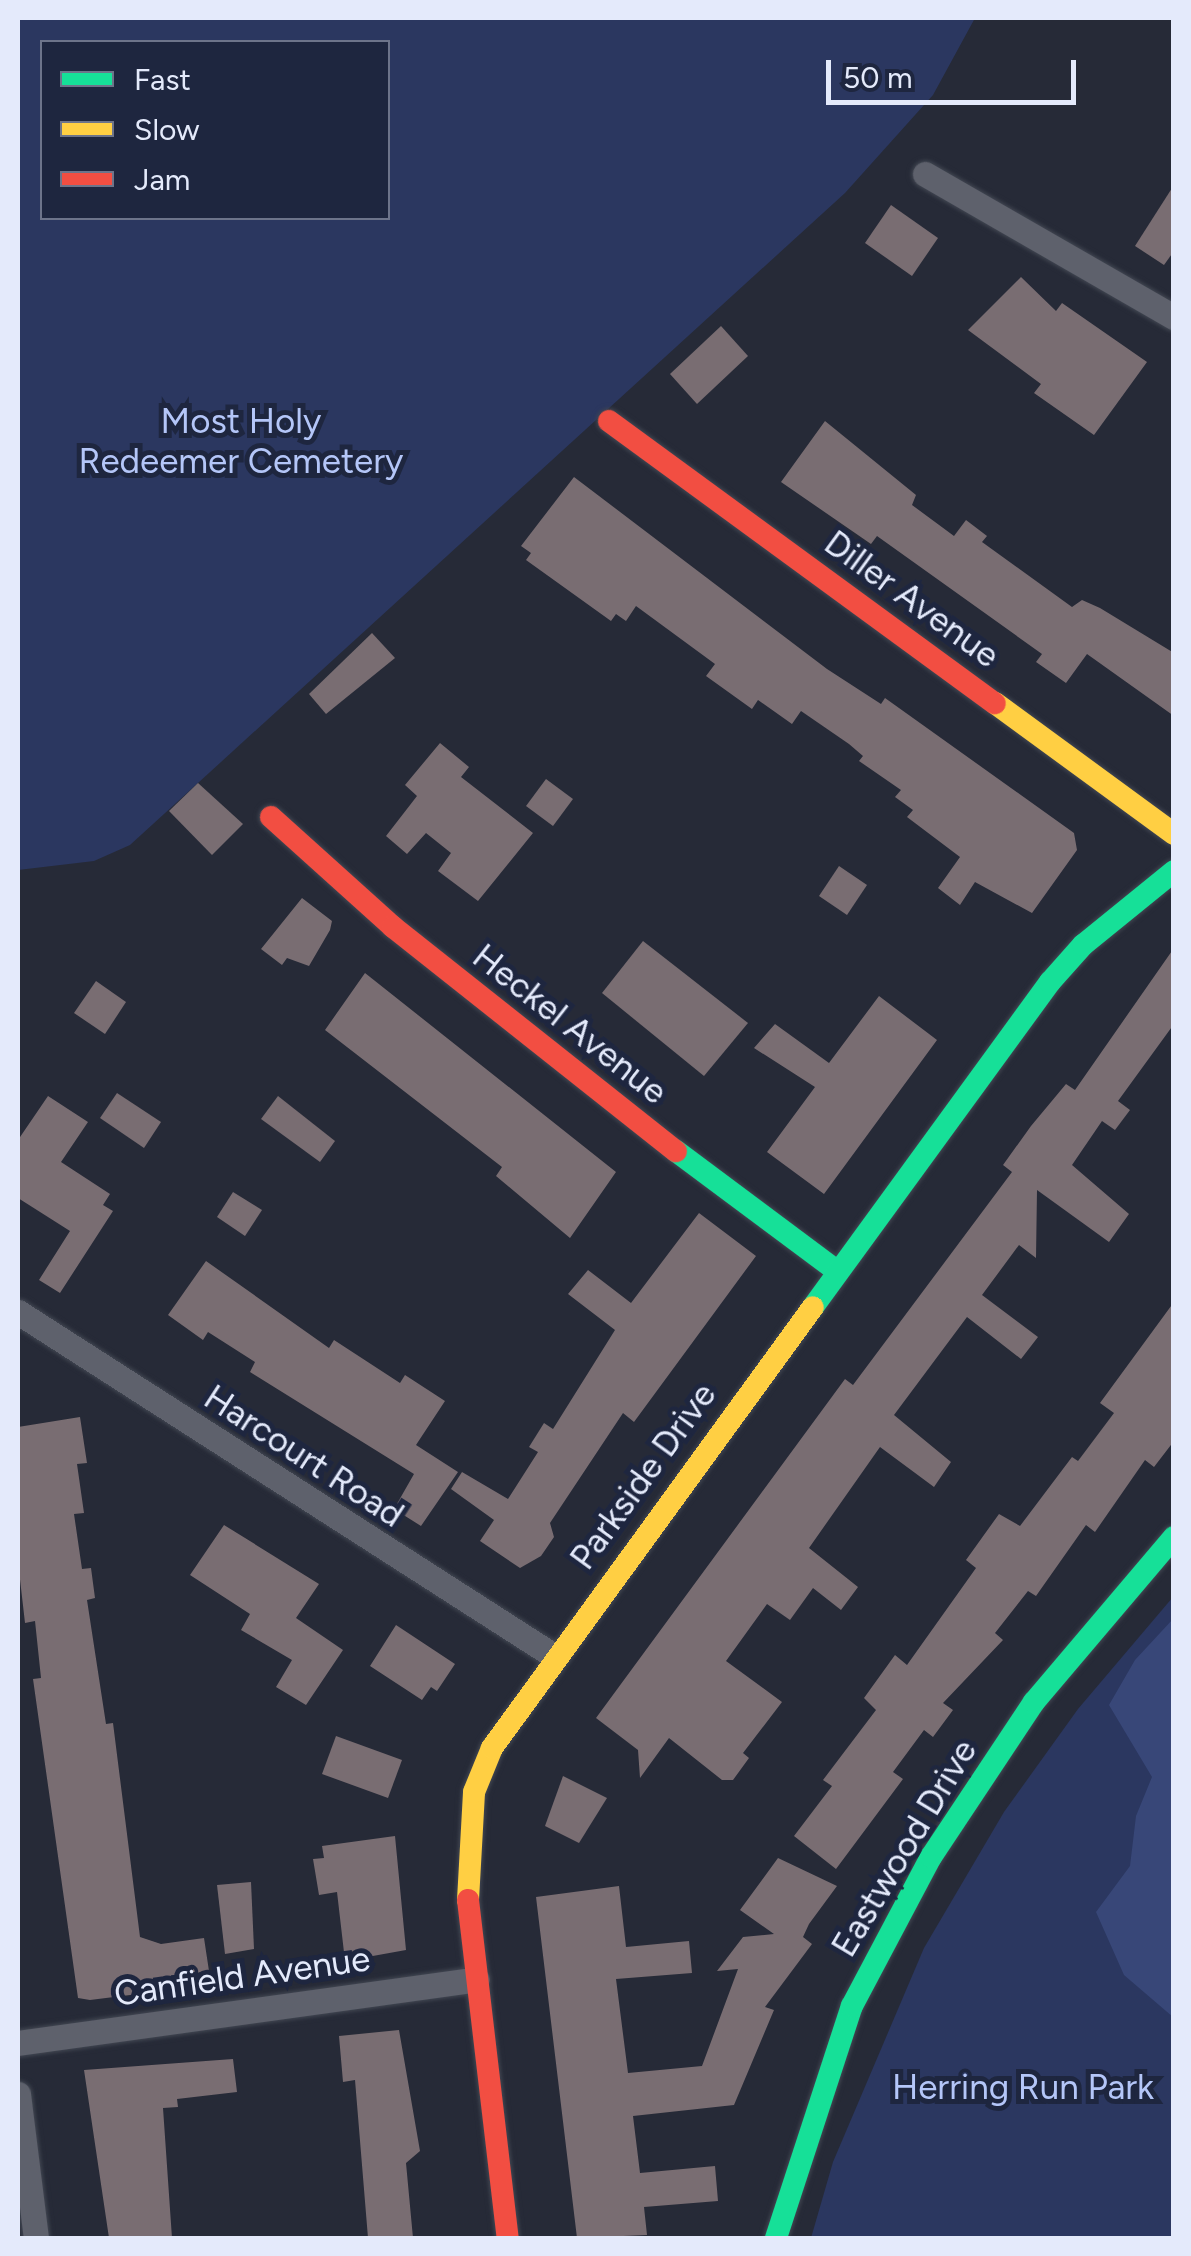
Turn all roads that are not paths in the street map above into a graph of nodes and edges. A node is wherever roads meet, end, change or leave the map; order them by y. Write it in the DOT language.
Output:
graph roads {
  1 [pos="925,174"];
  2 [pos="1174,317"];
  3 [pos="609,421"];
  4 [pos="271,818"];
  5 [pos="1174,834"];
  6 [pos="1174,871"];
  7 [pos="837,1271"];
  8 [pos="18,1312"];
  9 [pos="1174,1537"];
  10 [pos="554,1656"];
  11 [pos="477,1979"];
  12 [pos="18,2043"];
  13 [pos="18,2094"];
  14 [pos="36,2238"];
  15 [pos="508,2238"];
  16 [pos="776,2238"];
  1 -- 2 [label="street"];
  3 -- 5 [label="street, Diller Avenue"];
  4 -- 7 [label="street, Heckel Avenue"];
  6 -- 7 [label="street, Parkside Drive"];
  7 -- 10 [label="street, Parkside Drive"];
  8 -- 10 [label="street, Harcourt Road"];
  9 -- 16 [label="street, Eastwood Drive"];
  10 -- 11 [label="street, Parkside Drive"];
  11 -- 12 [label="street, Canfield Avenue"];
  11 -- 15 [label="street, Parkside Drive"];
  13 -- 14 [label="street"];
}
